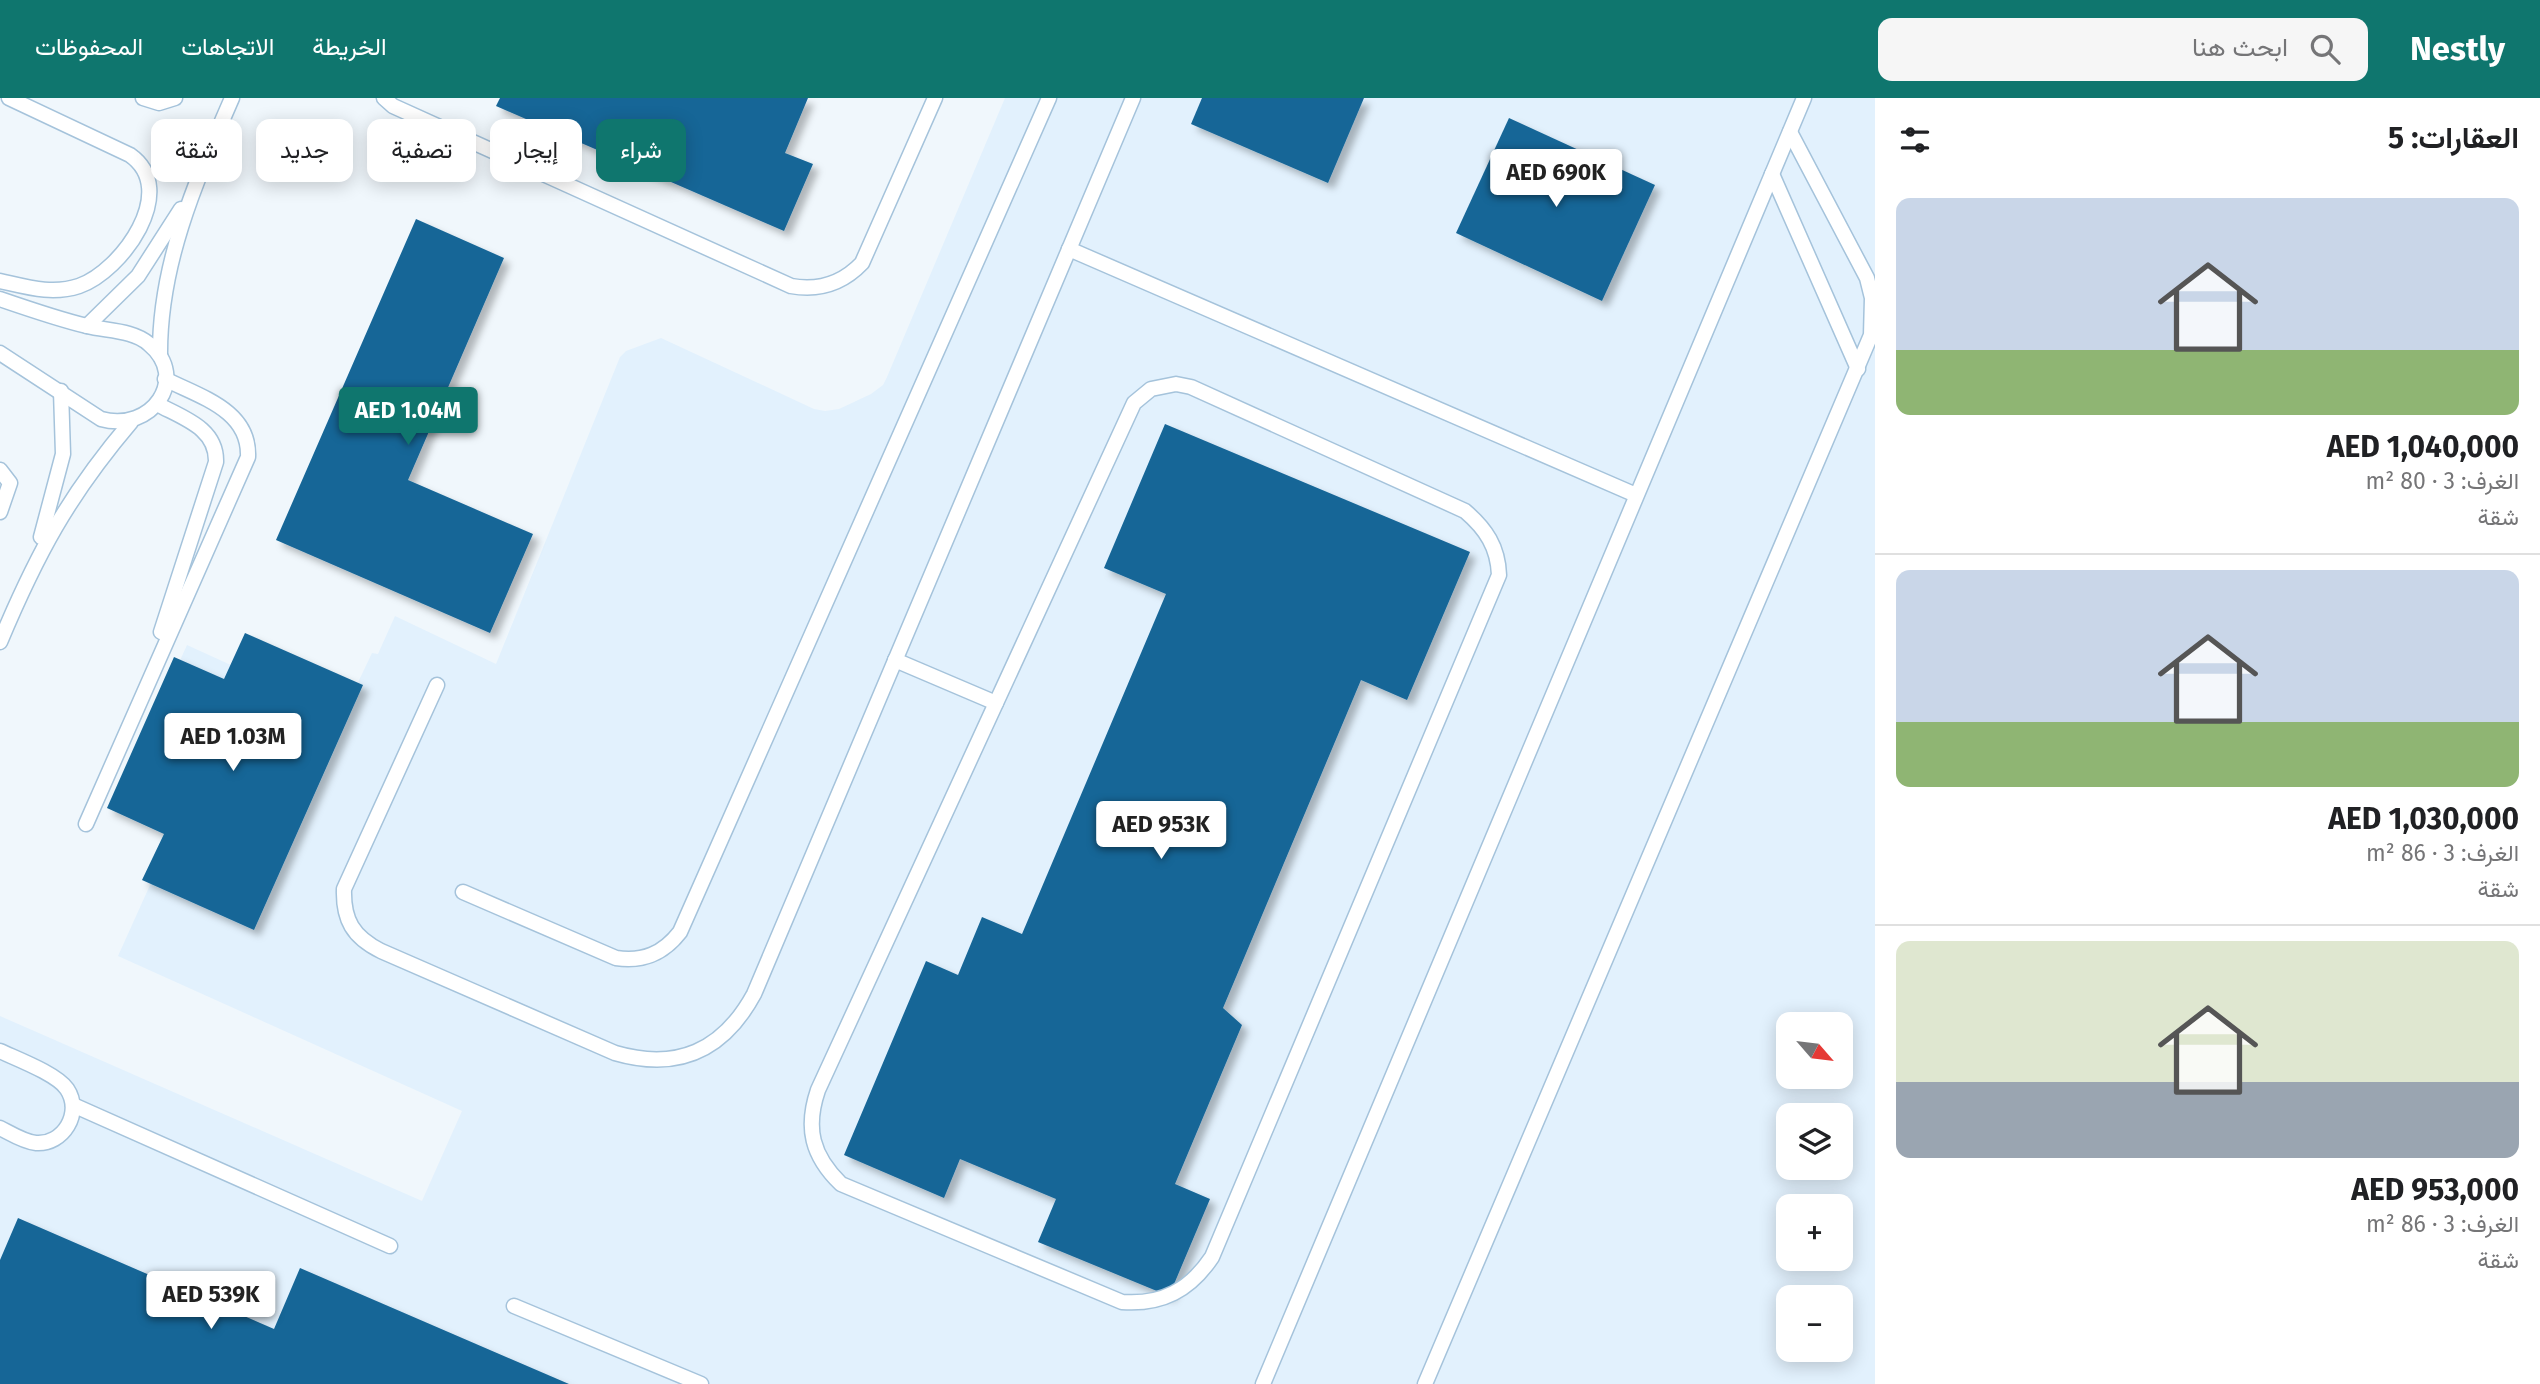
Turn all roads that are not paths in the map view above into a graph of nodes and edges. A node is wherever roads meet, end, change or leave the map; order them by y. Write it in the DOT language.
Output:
graph roads {
  1 [pos="9,98"];
  2 [pos="143,98"];
  3 [pos="175,98"];
  4 [pos="232,98"];
  5 [pos="384,98"];
  6 [pos="935,98"];
  7 [pos="1049,98"];
  8 [pos="1133,98"];
  9 [pos="1804,98"];
  10 [pos="1790,132"];
  11 [pos="1772,174"];
  12 [pos="194,187"];
  13 [pos="1069,249"];
  14 [pos="0,281"];
  15 [pos="0,299"];
  16 [pos="87,326"];
  17 [pos="0,353"];
  18 [pos="160,356"];
  19 [pos="1858,369"];
  20 [pos="165,379"];
  21 [pos="61,391"];
  22 [pos="157,404"];
  23 [pos="131,422"];
  24 [pos="0,470"];
  25 [pos="1636,495"];
  26 [pos="0,512"];
  27 [pos="34,562"];
  28 [pos="0,642"];
  29 [pos="895,660"];
  30 [pos="437,685"];
  31 [pos="142,693"];
  32 [pos="996,703"];
  33 [pos="86,824"];
  34 [pos="463,892"];
  35 [pos="0,1051"];
  36 [pos="73,1105"];
  37 [pos="0,1128"];
  38 [pos="390,1246"];
  39 [pos="514,1306"];
  40 [pos="701,1384"];
  41 [pos="1263,1384"];
  42 [pos="1425,1384"];
  1 -- 14 [label="lane"];
  2 -- 3 [label="lane"];
  4 -- 12 [label="lane"];
  5 -- 6 [label="lane"];
  7 -- 34 [label="lane"];
  8 -- 13 [label="lane"];
  9 -- 10 [label="lane"];
  10 -- 11 [label="lane"];
  10 -- 19 [label="lane"];
  11 -- 19 [label="lane"];
  11 -- 25 [label="lane"];
  12 -- 16 [label="lane"];
  12 -- 18 [label="lane"];
  13 -- 25 [label="lane"];
  13 -- 29 [label="lane"];
  15 -- 16 [label="lane"];
  16 -- 18 [label="lane"];
  17 -- 21 [label="lane"];
  18 -- 20 [label="lane"];
  19 -- 42 [label="lane"];
  20 -- 22 [label="lane"];
  20 -- 31 [label="lane"];
  21 -- 23 [label="lane"];
  21 -- 27 [label="lane"];
  22 -- 23 [label="lane"];
  22 -- 31 [label="lane"];
  23 -- 27 [label="lane"];
  24 -- 26 [label="lane"];
  25 -- 41 [label="lane"];
  27 -- 28 [label="lane"];
  29 -- 30 [label="lane"];
  29 -- 32 [label="lane"];
  31 -- 33 [label="lane"];
  32 -- 32 [label="lane"];
  35 -- 36 [label="lane"];
  36 -- 37 [label="lane"];
  36 -- 38 [label="lane"];
  39 -- 40 [label="lane"];
}
